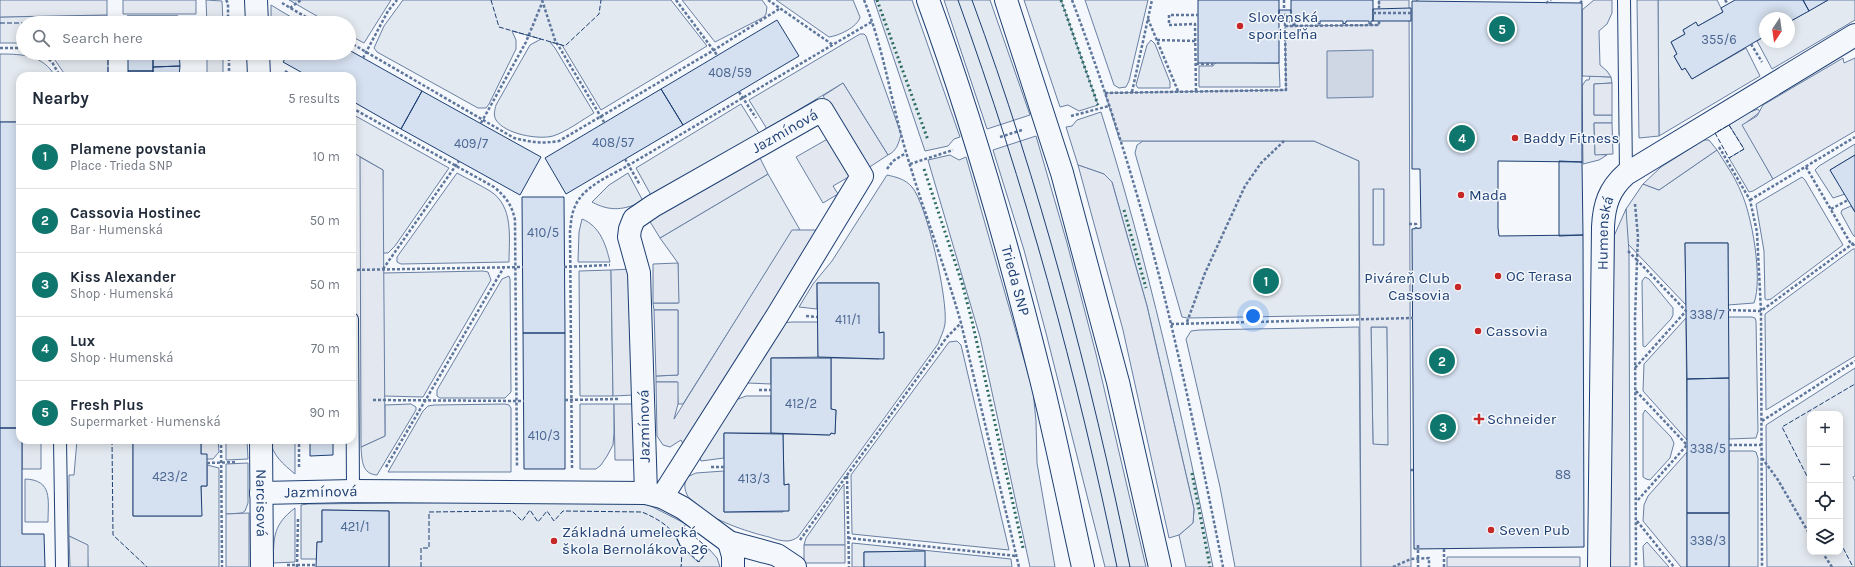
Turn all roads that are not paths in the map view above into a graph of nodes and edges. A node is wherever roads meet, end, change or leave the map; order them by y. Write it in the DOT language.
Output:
graph roads {
  1 [pos="256,0"];
  2 [pos="928,0"];
  3 [pos="1006,0"];
  4 [pos="1624,0"];
  5 [pos="257,16"];
  6 [pos="1853,37"];
  7 [pos="258,60"];
  8 [pos="259,72"];
  9 [pos="1626,174"];
  10 [pos="60,444"];
  11 [pos="261,444"];
  12 [pos="352,444"];
  13 [pos="353,491"];
  14 [pos="261,493"];
  15 [pos="654,495"];
  16 [pos="729,542"];
  17 [pos="790,563"];
  18 [pos="62,567"];
  19 [pos="262,567"];
  20 [pos="733,567"];
  21 [pos="1083,567"];
  22 [pos="1160,567"];
  23 [pos="1599,567"];
  1 -- 5 [label="street"];
  2 -- 21 [label="street, Trieda SNP"];
  3 -- 22 [label="street"];
  4 -- 9 [label="lane"];
  6 -- 9 [label="street, Humenská"];
  7 -- 8 [label="street"];
  9 -- 23 [label="street, Humenská"];
  10 -- 18 [label="lane"];
  11 -- 14 [label="street, Narcisová"];
  12 -- 13 [label="lane"];
  13 -- 14 [label="street, Jazmínová"];
  13 -- 15 [label="street, Jazmínová"];
  14 -- 19 [label="street, Narcisová"];
  15 -- 15 [label="street, Jazmínová"];
  15 -- 16 [label="street, Jazmínová"];
  16 -- 17 [label="street, Jazmínová"];
  16 -- 20 [label="street"];
}
